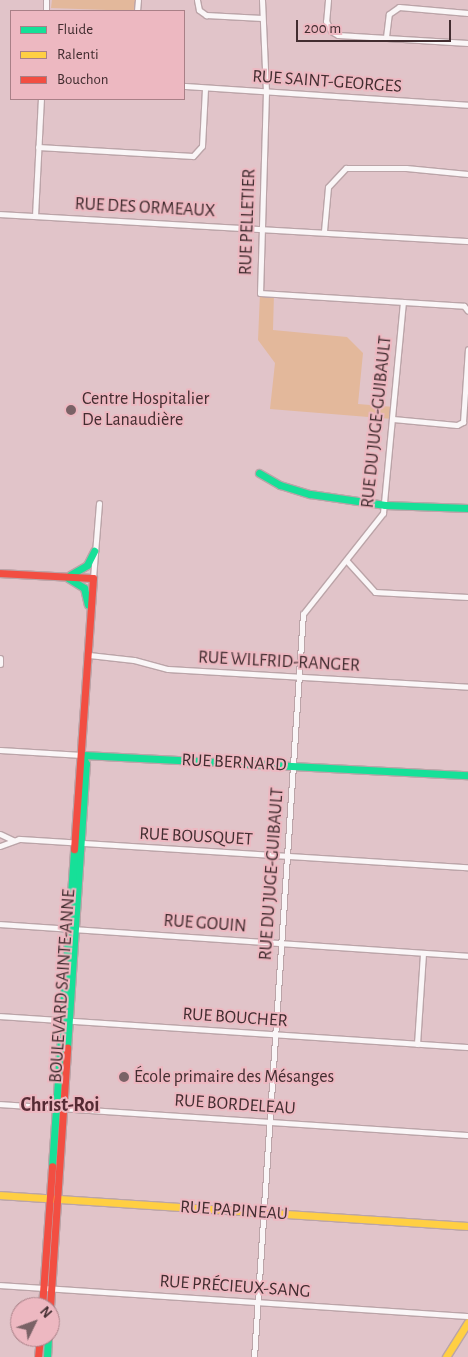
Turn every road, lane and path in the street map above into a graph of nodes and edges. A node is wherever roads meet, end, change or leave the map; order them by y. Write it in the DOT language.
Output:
graph roads {
  1 [pos="197,0"];
  2 [pos="262,0"];
  3 [pos="328,0"];
  4 [pos="468,13"];
  5 [pos="262,18"];
  6 [pos="386,37"];
  7 [pos="468,43"];
  8 [pos="185,86"];
  9 [pos="205,88"];
  10 [pos="266,92"];
  11 [pos="41,100"];
  12 [pos="468,105"];
  13 [pos="38,147"];
  14 [pos="468,174"];
  15 [pos="0,214"];
  16 [pos="35,216"];
  17 [pos="261,228"];
  18 [pos="324,231"];
  19 [pos="468,241"];
  20 [pos="403,302"];
  21 [pos="468,311"];
  22 [pos="468,349"];
  23 [pos="393,419"];
  24 [pos="259,473"];
  25 [pos="99,503"];
  26 [pos="385,505"];
  27 [pos="468,508"];
  28 [pos="94,551"];
  29 [pos="346,560"];
  30 [pos="0,573"];
  31 [pos="62,576"];
  32 [pos="93,578"];
  33 [pos="468,597"];
  34 [pos="91,618"];
  35 [pos="89,655"];
  36 [pos="0,658"];
  37 [pos="0,664"];
  38 [pos="298,676"];
  39 [pos="468,687"];
  40 [pos="0,750"];
  41 [pos="82,755"];
  42 [pos="293,766"];
  43 [pos="468,775"];
  44 [pos="0,834"];
  45 [pos="13,840"];
  46 [pos="73,843"];
  47 [pos="81,844"];
  48 [pos="0,846"];
  49 [pos="288,855"];
  50 [pos="468,867"];
  51 [pos="0,924"];
  52 [pos="66,929"];
  53 [pos="75,930"];
  54 [pos="281,942"];
  55 [pos="423,953"];
  56 [pos="468,956"];
  57 [pos="0,1016"];
  58 [pos="60,1020"];
  59 [pos="69,1021"];
  60 [pos="275,1034"];
  61 [pos="417,1044"];
  62 [pos="468,1047"];
  63 [pos="0,1104"];
  64 [pos="55,1108"];
  65 [pos="64,1108"];
  66 [pos="270,1121"];
  67 [pos="468,1134"];
  68 [pos="0,1196"];
  69 [pos="50,1199"];
  70 [pos="58,1199"];
  71 [pos="264,1213"];
  72 [pos="468,1226"];
  73 [pos="0,1285"];
  74 [pos="47,1289"];
  75 [pos="45,1297"];
  76 [pos="48,1297"];
  77 [pos="258,1302"];
  78 [pos="468,1316"];
  79 [pos="468,1322"];
  80 [pos="254,1357"];
  81 [pos="446,1357"];
  1 -- 5 [label="street"];
  2 -- 5 [label="street, RUE PELLETIER"];
  3 -- 6 [label="street"];
  4 -- 6 [label="street"];
  5 -- 10 [label="street, RUE PELLETIER"];
  6 -- 7 [label="street"];
  8 -- 9 [label="street, RUE SAINT-GEORGES"];
  9 -- 10 [label="street, RUE SAINT-GEORGES"];
  9 -- 13 [label="street"];
  10 -- 12 [label="street, RUE SAINT-GEORGES"];
  10 -- 17 [label="street, RUE PELLETIER"];
  11 -- 13 [label="street"];
  13 -- 16 [label="street"];
  14 -- 18 [label="street"];
  15 -- 16 [label="street, RUE DES ORMEAUX"];
  16 -- 17 [label="street, RUE DES ORMEAUX"];
  17 -- 18 [label="street, RUE DES ORMEAUX"];
  17 -- 20 [label="street, RUE PELLETIER"];
  18 -- 19 [label="street, RUE DES ORMEAUX"];
  20 -- 21 [label="street, RUE PELLETIER"];
  20 -- 23 [label="street, RUE DU JUGE-GUIBAULT"];
  22 -- 23 [label="street"];
  23 -- 26 [label="street, RUE DU JUGE-GUIBAULT"];
  24 -- 26 [label="street"];
  25 -- 28 [label="street, BOULEVARD SAINTE-ANNE"];
  26 -- 27 [label="street"];
  26 -- 29 [label="street, RUE DU JUGE-GUIBAULT"];
  28 -- 31 [label="street"];
  28 -- 32 [label="street, BOULEVARD SAINTE-ANNE"];
  29 -- 33 [label="street"];
  29 -- 38 [label="street, RUE DU JUGE-GUIBAULT"];
  30 -- 31 [label="street"];
  31 -- 32 [label="street"];
  31 -- 34 [label="street"];
  32 -- 34 [label="street, BOULEVARD SAINTE-ANNE"];
  34 -- 35 [label="street, BOULEVARD SAINTE-ANNE"];
  35 -- 38 [label="street, RUE WILFRID-RANGER"];
  35 -- 41 [label="street, BOULEVARD SAINTE-ANNE"];
  36 -- 37 [label="street"];
  38 -- 39 [label="street, RUE WILFRID-RANGER"];
  38 -- 42 [label="street, RUE DU JUGE-GUIBAULT"];
  40 -- 41 [label="street, RUE BERNARD"];
  41 -- 42 [label="street, RUE BERNARD"];
  41 -- 46 [label="street, BOULEVARD SAINTE-ANNE"];
  41 -- 47 [label="street, BOULEVARD SAINTE-ANNE"];
  42 -- 43 [label="street, RUE BERNARD"];
  42 -- 49 [label="street, RUE DU JUGE-GUIBAULT"];
  44 -- 45 [label="street, RUE BOUSQUET"];
  45 -- 46 [label="street, RUE BOUSQUET"];
  45 -- 48 [label="street, RUE BOUSQUET"];
  46 -- 47 [label="street, RUE BOUSQUET"];
  46 -- 52 [label="street, BOULEVARD SAINTE-ANNE"];
  47 -- 49 [label="street, RUE BOUSQUET"];
  47 -- 53 [label="street, BOULEVARD SAINTE-ANNE"];
  49 -- 50 [label="street, RUE BOUSQUET"];
  49 -- 54 [label="street, RUE DU JUGE-GUIBAULT"];
  51 -- 52 [label="street, RUE GOUIN"];
  52 -- 53 [label="street, RUE GOUIN"];
  52 -- 58 [label="street, BOULEVARD SAINTE-ANNE"];
  53 -- 54 [label="street, RUE GOUIN"];
  53 -- 59 [label="street, BOULEVARD SAINTE-ANNE"];
  54 -- 55 [label="street, RUE GOUIN"];
  54 -- 60 [label="street, RUE DU JUGE-GUIBAULT"];
  55 -- 56 [label="street, RUE GOUIN"];
  55 -- 61 [label="street"];
  57 -- 58 [label="street, RUE BOUCHER"];
  58 -- 59 [label="street, RUE BOUCHER"];
  58 -- 64 [label="street, BOULEVARD SAINTE-ANNE"];
  59 -- 60 [label="street, RUE BOUCHER"];
  59 -- 65 [label="street, BOULEVARD SAINTE-ANNE"];
  60 -- 61 [label="street, RUE BOUCHER"];
  60 -- 66 [label="street, RUE DU JUGE-GUIBAULT"];
  61 -- 62 [label="street, RUE BOUCHER"];
  63 -- 64 [label="street, RUE BORDELEAU"];
  64 -- 65 [label="street, RUE BORDELEAU"];
  64 -- 69 [label="street, BOULEVARD SAINTE-ANNE"];
  65 -- 66 [label="street, RUE BORDELEAU"];
  65 -- 70 [label="street, BOULEVARD SAINTE-ANNE"];
  66 -- 67 [label="street, RUE BORDELEAU"];
  66 -- 71 [label="street, RUE DU JUGE-GUIBAULT"];
  68 -- 69 [label="street, RUE PAPINEAU"];
  69 -- 70 [label="street, RUE PAPINEAU"];
  69 -- 74 [label="street, BOULEVARD SAINTE-ANNE"];
  70 -- 71 [label="street, RUE PAPINEAU"];
  70 -- 74 [label="street, BOULEVARD SAINTE-ANNE"];
  71 -- 72 [label="street, RUE PAPINEAU"];
  71 -- 77 [label="street, RUE DU JUGE-GUIBAULT"];
  73 -- 74 [label="street, RUE PRÉCIEUX-SANG"];
  74 -- 75 [label="street, BOULEVARD SAINTE-ANNE"];
  74 -- 76 [label="street, BOULEVARD SAINTE-ANNE"];
  74 -- 77 [label="street, RUE PRÉCIEUX-SANG"];
  77 -- 78 [label="street, RUE PRÉCIEUX-SANG"];
  77 -- 80 [label="street, RUE DU JUGE-GUIBAULT"];
  79 -- 81 [label="street"];
}
